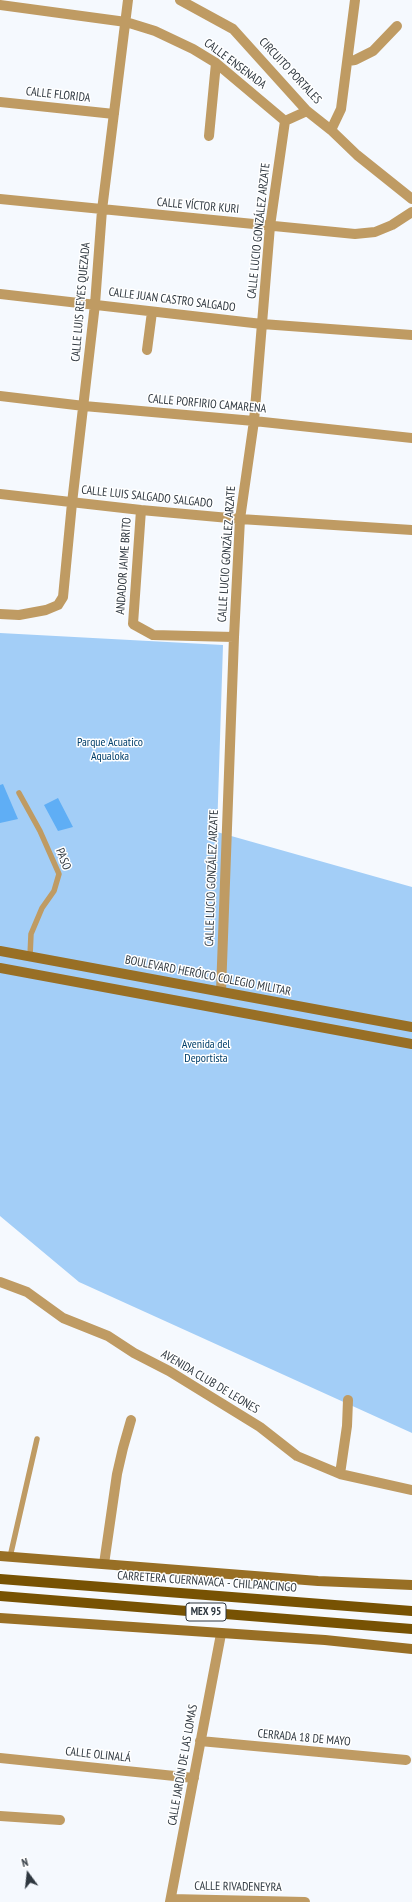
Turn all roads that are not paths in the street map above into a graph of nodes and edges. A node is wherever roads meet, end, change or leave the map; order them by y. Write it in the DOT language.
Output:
graph roads {
  1 [pos="180,0"];
  2 [pos="355,0"];
  3 [pos="0,5"];
  4 [pos="128,5"];
  5 [pos="126,22"];
  6 [pos="397,26"];
  7 [pos="348,60"];
  8 [pos="216,63"];
  9 [pos="0,102"];
  10 [pos="307,111"];
  11 [pos="114,114"];
  12 [pos="285,121"];
  13 [pos="331,130"];
  14 [pos="209,136"];
  15 [pos="412,199"];
  16 [pos="0,200"];
  17 [pos="102,210"];
  18 [pos="412,212"];
  19 [pos="270,226"];
  20 [pos="0,294"];
  21 [pos="95,304"];
  22 [pos="152,312"];
  23 [pos="262,324"];
  24 [pos="412,335"];
  25 [pos="147,350"];
  26 [pos="0,396"];
  27 [pos="84,406"];
  28 [pos="254,421"];
  29 [pos="412,438"];
  30 [pos="0,494"];
  31 [pos="72,503"];
  32 [pos="141,510"];
  33 [pos="240,519"];
  34 [pos="412,530"];
  35 [pos="0,614"];
  36 [pos="234,636"];
  37 [pos="19,793"];
  38 [pos="0,951"];
  39 [pos="30,956"];
  40 [pos="0,968"];
  41 [pos="222,991"];
  42 [pos="412,1027"];
  43 [pos="412,1044"];
  44 [pos="0,1282"];
  45 [pos="348,1400"];
  46 [pos="132,1420"];
  47 [pos="37,1439"];
  48 [pos="340,1474"];
  49 [pos="412,1490"];
  50 [pos="5,1556"];
  51 [pos="104,1564"];
  52 [pos="0,1579"];
  53 [pos="412,1585"];
  54 [pos="0,1596"];
  55 [pos="412,1611"];
  56 [pos="0,1618"];
  57 [pos="412,1629"];
  58 [pos="221,1634"];
  59 [pos="412,1649"];
  60 [pos="200,1741"];
  61 [pos="0,1758"];
  62 [pos="406,1760"];
  63 [pos="194,1778"];
  64 [pos="0,1816"];
  65 [pos="60,1820"];
  66 [pos="170,1901"];
  67 [pos="305,1902"];
  1 -- 10 [label="street, CIRCUITO PORTALES"];
  2 -- 7 [label="street"];
  3 -- 5 [label="street, CALLE ENSENADA"];
  4 -- 5 [label="street, CALLE LUIS REYES QUEZADA"];
  5 -- 8 [label="street, CALLE ENSENADA"];
  5 -- 11 [label="street, CALLE LUIS REYES QUEZADA"];
  6 -- 7 [label="street"];
  7 -- 13 [label="street"];
  8 -- 12 [label="street, CALLE ENSENADA"];
  8 -- 14 [label="street"];
  9 -- 11 [label="street, CALLE FLORIDA"];
  10 -- 12 [label="street"];
  10 -- 13 [label="street, CIRCUITO PORTALES"];
  11 -- 17 [label="street, CALLE LUIS REYES QUEZADA"];
  12 -- 19 [label="street, CALLE LUCIO GONZÁLEZ ARZATE"];
  13 -- 15 [label="street, CIRCUITO PORTALES"];
  16 -- 17 [label="street, CALLE VÍCTOR KURI"];
  17 -- 19 [label="street, CALLE VÍCTOR KURI"];
  17 -- 21 [label="street, CALLE LUIS REYES QUEZADA"];
  18 -- 19 [label="street, CALLE VÍCTOR KURI"];
  19 -- 23 [label="street, CALLE LUCIO GONZÁLEZ ARZATE"];
  20 -- 21 [label="street, CALLE JUAN CASTRO SALGADO"];
  21 -- 22 [label="street, CALLE JUAN CASTRO SALGADO"];
  21 -- 27 [label="street, CALLE LUIS REYES QUEZADA"];
  22 -- 23 [label="street, CALLE JUAN CASTRO SALGADO"];
  22 -- 25 [label="street"];
  23 -- 24 [label="street, CALLE JUAN CASTRO SALGADO"];
  23 -- 28 [label="street, CALLE LUCIO GONZÁLEZ ARZATE"];
  26 -- 27 [label="street, CALLE PORFIRIO CAMARENA"];
  27 -- 28 [label="street, CALLE PORFIRIO CAMARENA"];
  27 -- 31 [label="street, CALLE LUIS REYES QUEZADA"];
  28 -- 29 [label="street, CALLE PORFIRIO CAMARENA"];
  28 -- 33 [label="street, CALLE LUCIO GONZÁLEZ ARZATE"];
  30 -- 31 [label="street, CALLE LUIS SALGADO SALGADO"];
  31 -- 32 [label="street, CALLE LUIS SALGADO SALGADO"];
  31 -- 35 [label="street, CALLE LUIS REYES QUEZADA"];
  32 -- 33 [label="street, CALLE LUIS SALGADO SALGADO"];
  32 -- 36 [label="street, ANDADOR JAIME BRITO"];
  33 -- 34 [label="street, CALLE LUIS SALGADO SALGADO"];
  33 -- 36 [label="street, CALLE LUCIO GONZÁLEZ ARZATE"];
  36 -- 41 [label="street, CALLE LUCIO GONZÁLEZ ARZATE"];
  37 -- 39 [label="lane, PASO"];
  38 -- 39 [label="main road, BOULEVARD HERÓICO COLEGIO MILITAR"];
  39 -- 41 [label="main road, BOULEVARD HERÓICO COLEGIO MILITAR"];
  40 -- 43 [label="main road"];
  41 -- 42 [label="main road, BOULEVARD HERÓICO COLEGIO MILITAR"];
  44 -- 48 [label="street, AVENIDA CLUB DE LEONES"];
  45 -- 48 [label="street"];
  46 -- 51 [label="street"];
  47 -- 50 [label="lane"];
  48 -- 49 [label="street, AVENIDA CLUB DE LEONES"];
  50 -- 51 [label="main road"];
  51 -- 53 [label="main road"];
  52 -- 55 [label="main road, CARRETERA CUERNAVACA - CHILPANCINGO / MEX 95"];
  54 -- 57 [label="main road, MEX 95"];
  56 -- 58 [label="main road"];
  58 -- 59 [label="main road"];
  58 -- 60 [label="street, CALLE JARDÍN DE LAS LOMAS"];
  60 -- 62 [label="street, CERRADA 18 DE MAYO"];
  60 -- 63 [label="street, CALLE JARDÍN DE LAS LOMAS"];
  61 -- 63 [label="street, CALLE OLINALÁ"];
  63 -- 66 [label="street, CALLE JARDÍN DE LAS LOMAS"];
  64 -- 65 [label="street"];
  66 -- 67 [label="street, CALLE RIVADENEYRA"];
}
